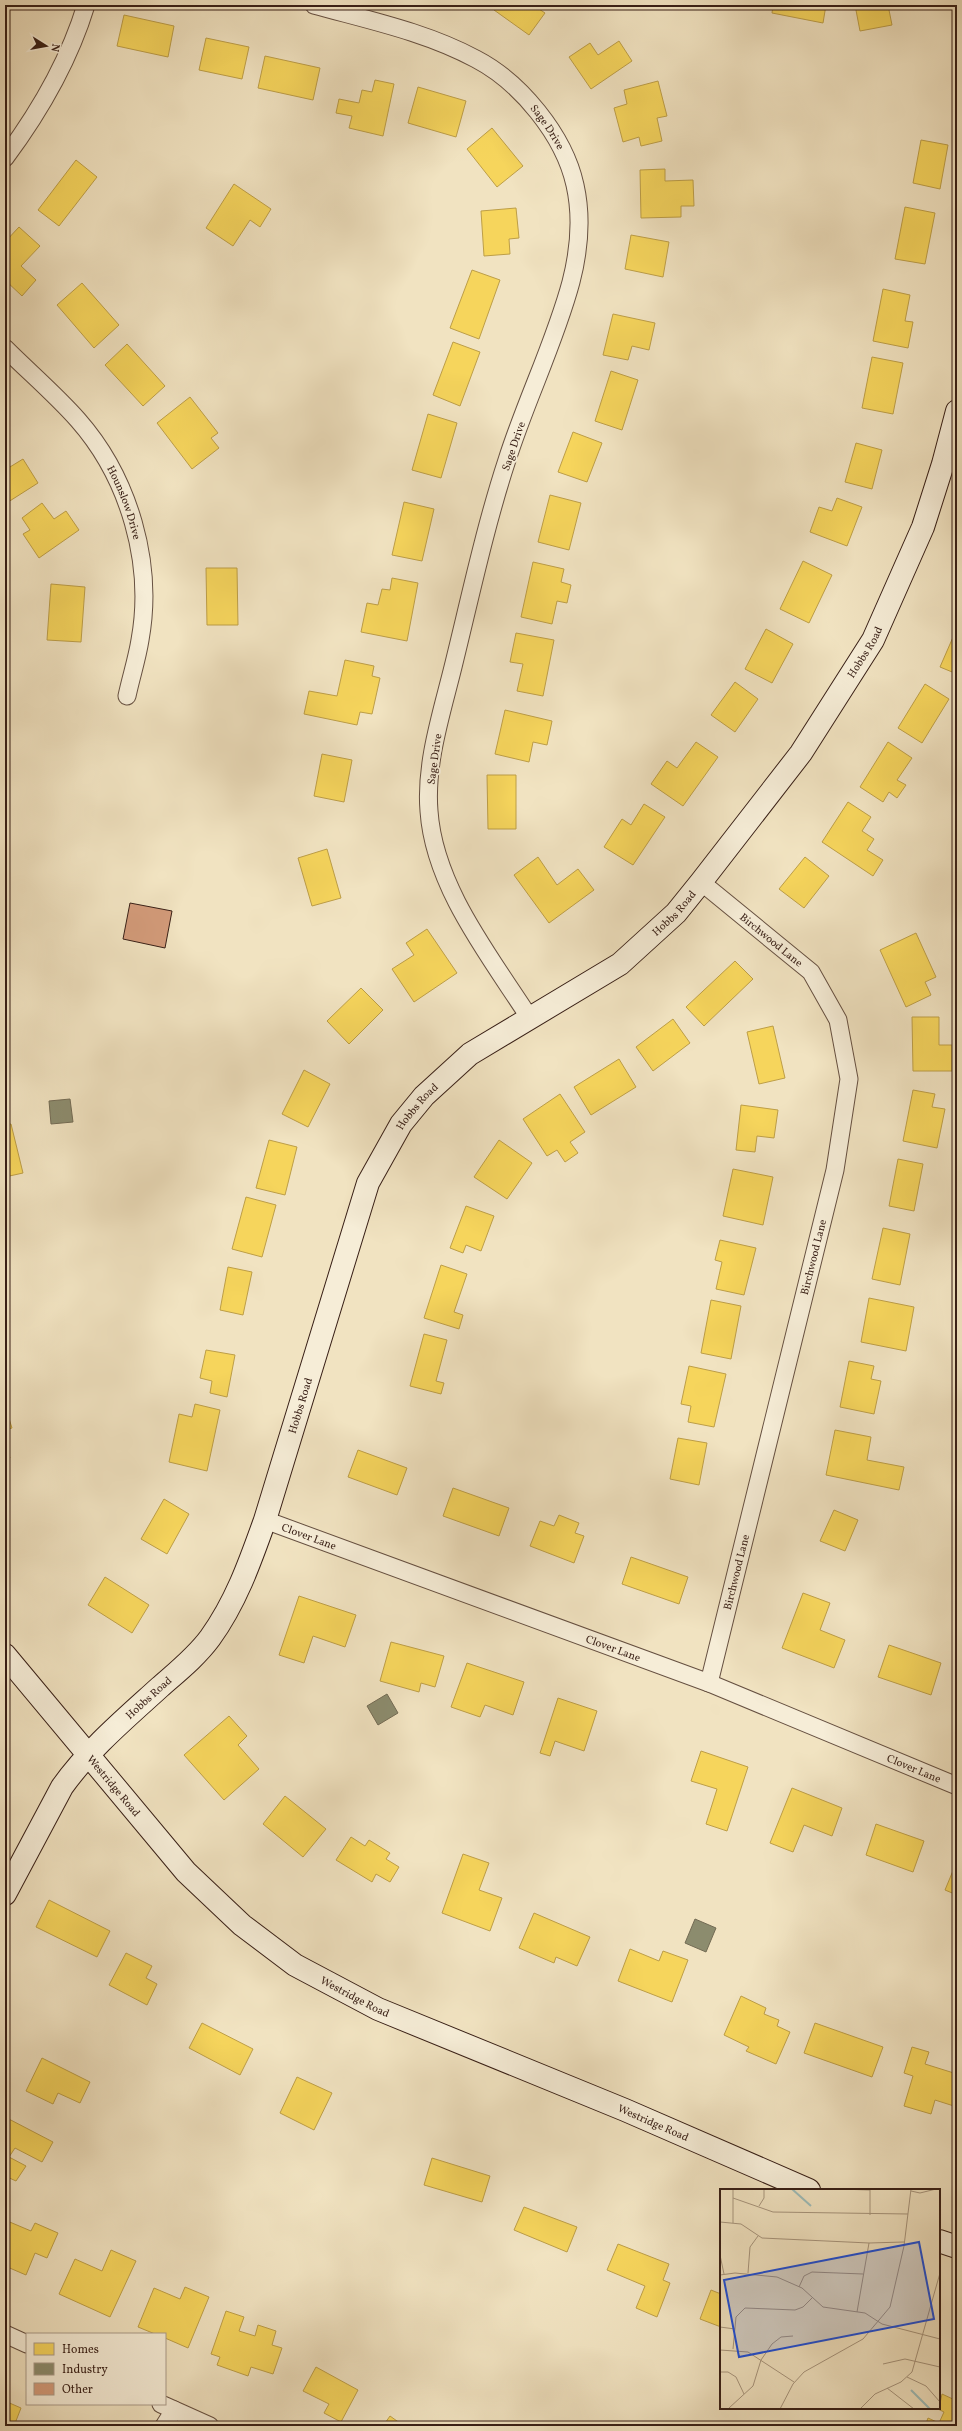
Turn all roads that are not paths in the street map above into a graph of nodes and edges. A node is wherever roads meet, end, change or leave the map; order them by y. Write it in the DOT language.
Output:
graph roads {
  1 [pos="86,5"];
  2 [pos="314,5"];
  3 [pos="349,10"];
  4 [pos="5,158"];
  5 [pos="5,348"];
  6 [pos="957,411"];
  7 [pos="127,696"];
  8 [pos="701,882"];
  9 [pos="529,1017"];
  10 [pos="265,1520"];
  11 [pos="5,1655"];
  12 [pos="709,1683"];
  13 [pos="88,1756"];
  14 [pos="957,1786"];
  15 [pos="5,1894"];
  16 [pos="807,2189"];
  17 [pos="940,2241"];
  18 [pos="957,2247"];
  19 [pos="5,2334"];
  20 [pos="26,2344"];
  21 [pos="167,2407"];
  22 [pos="164,2426"];
  23 [pos="210,2426"];
  1 -- 4 [label="street"];
  2 -- 3 [label="street, Sage Drive"];
  3 -- 9 [label="street, Sage Drive"];
  5 -- 7 [label="street, Hounslow Drive"];
  6 -- 8 [label="street, Hobbs Road"];
  8 -- 9 [label="street, Hobbs Road"];
  8 -- 12 [label="street, Birchwood Lane"];
  9 -- 10 [label="street, Hobbs Road"];
  10 -- 12 [label="street, Clover Lane"];
  10 -- 13 [label="street, Hobbs Road"];
  11 -- 13 [label="street, Westridge Road"];
  12 -- 14 [label="street, Clover Lane"];
  13 -- 15 [label="street, Hobbs Road"];
  13 -- 16 [label="street, Westridge Road"];
  17 -- 18 [label="street"];
  19 -- 20 [label="street"];
  21 -- 22 [label="street"];
  21 -- 23 [label="street"];
}
